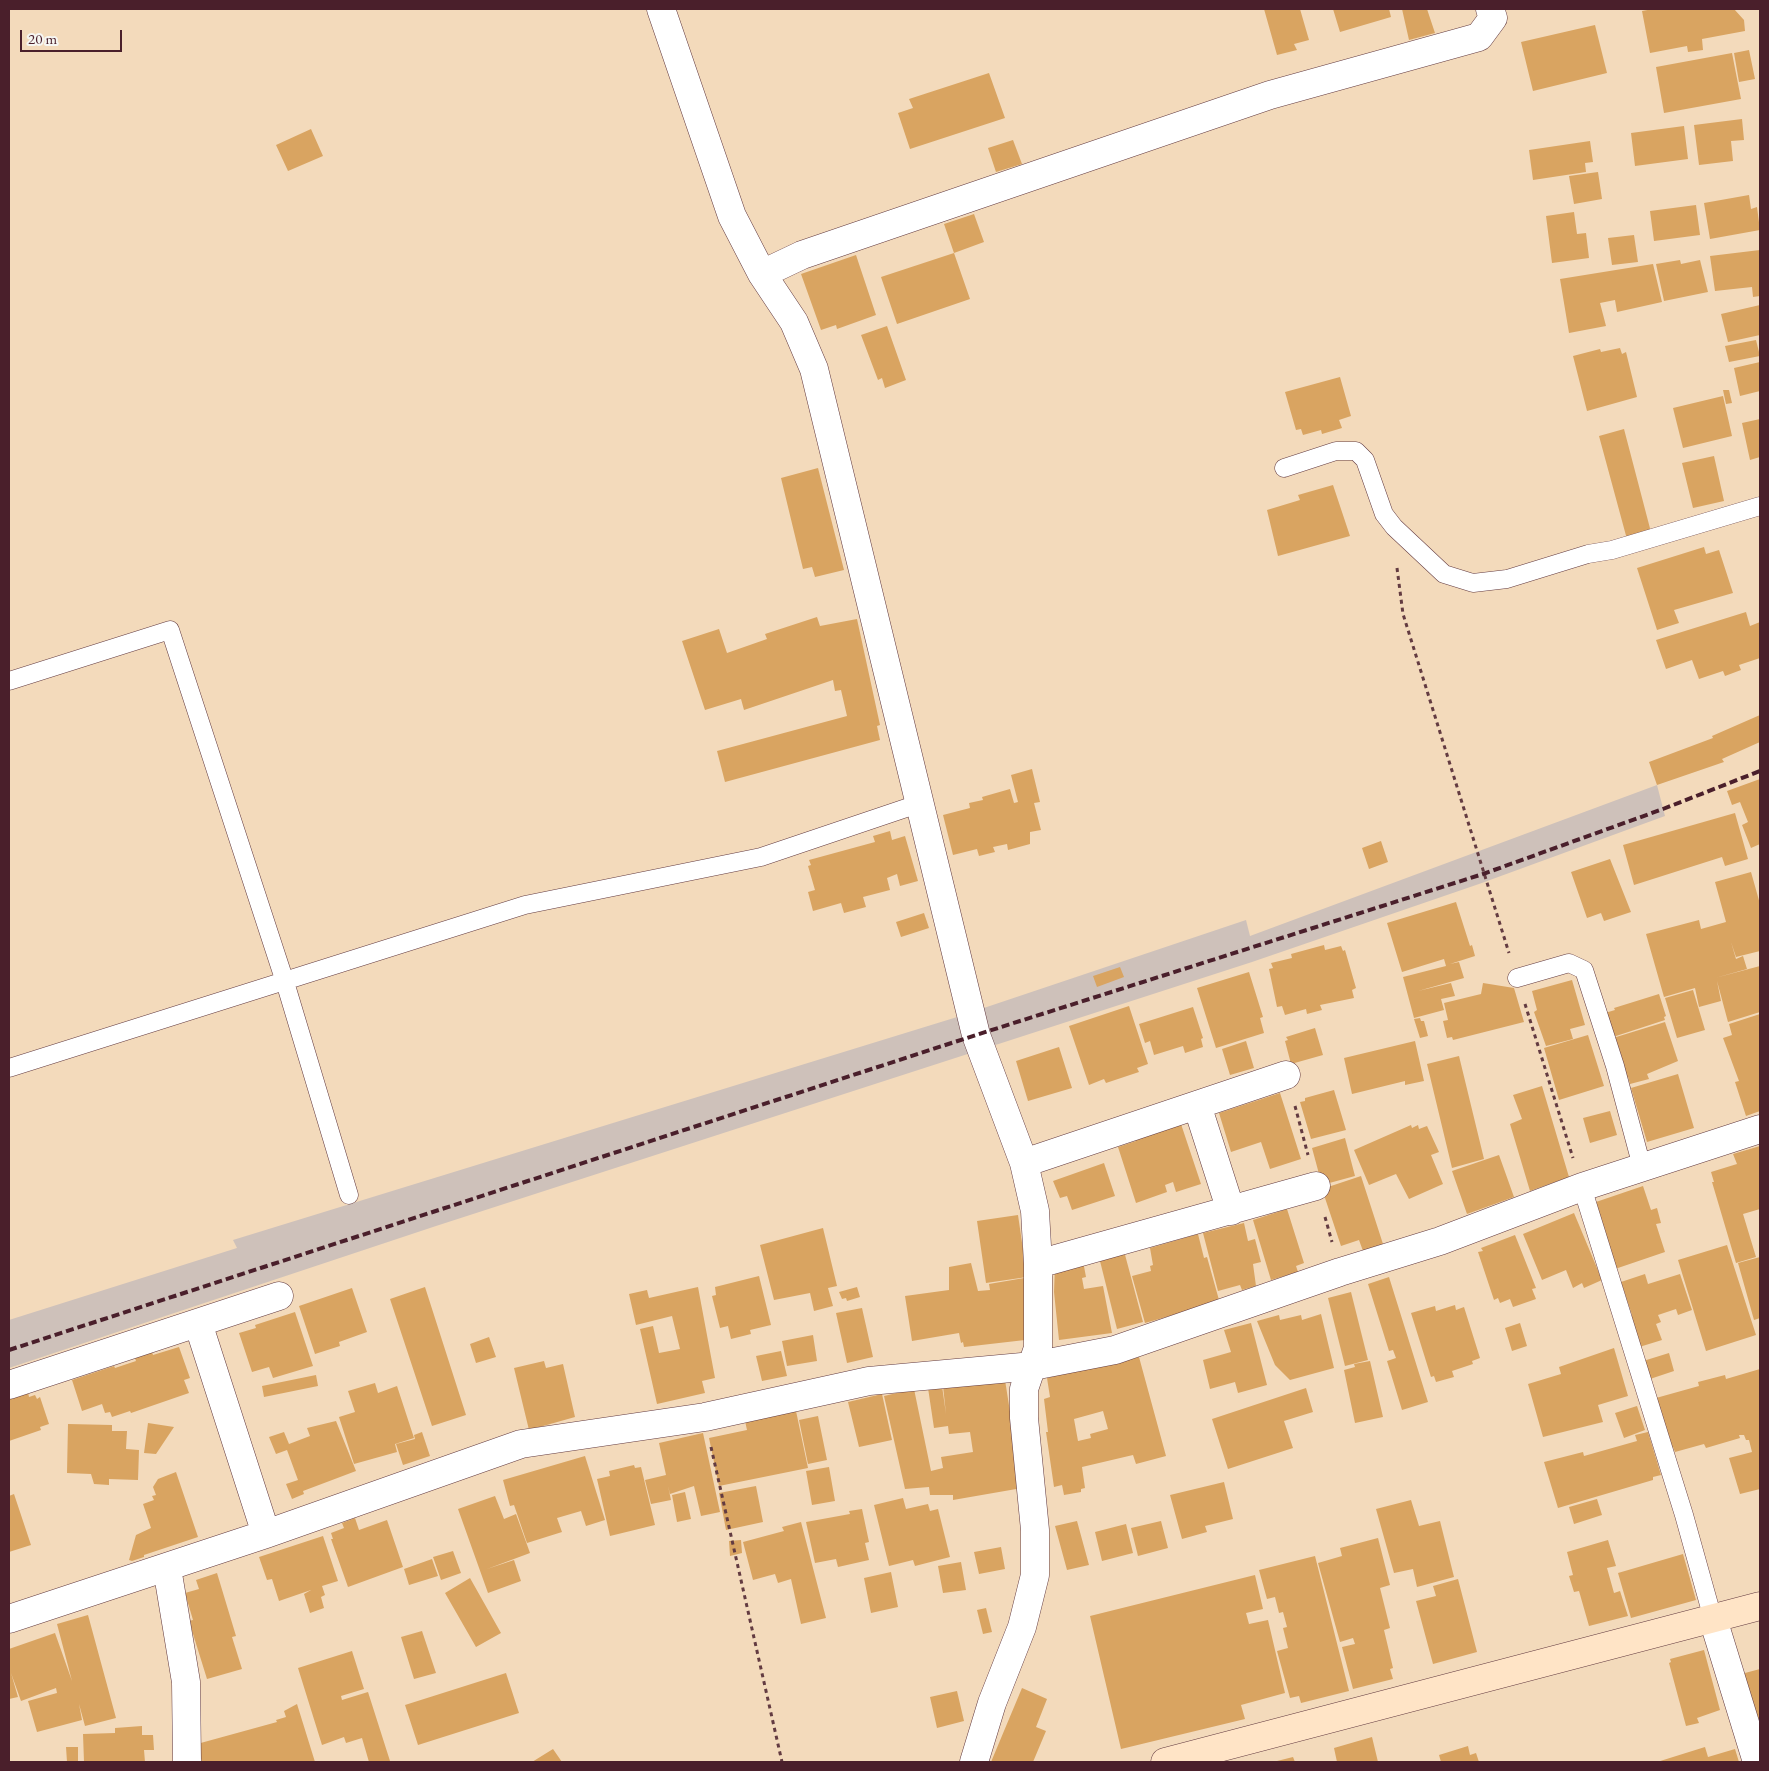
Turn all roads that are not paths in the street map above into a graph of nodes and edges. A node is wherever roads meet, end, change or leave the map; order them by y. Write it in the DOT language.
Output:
graph roads {
  1 [pos="661,9"];
  2 [pos="1490,9"];
  3 [pos="762,274"];
  4 [pos="1284,468"];
  5 [pos="1760,506"];
  6 [pos="9,681"];
  7 [pos="921,803"];
  8 [pos="1517,978"];
  9 [pos="285,982"];
  10 [pos="9,1068"];
  11 [pos="1286,1075"];
  12 [pos="1197,1105"];
  13 [pos="1760,1129"];
  14 [pos="1024,1163"];
  15 [pos="1642,1168"];
  16 [pos="1316,1186"];
  17 [pos="1582,1187"];
  18 [pos="349,1195"];
  19 [pos="1231,1211"];
  20 [pos="1038,1264"];
  21 [pos="279,1296"];
  22 [pos="198,1323"];
  23 [pos="1034,1366"];
  24 [pos="9,1385"];
  25 [pos="266,1534"];
  26 [pos="167,1568"];
  27 [pos="1760,1606"];
  28 [pos="1713,1619"];
  29 [pos="9,1620"];
  30 [pos="187,1762"];
  31 [pos="974,1762"];
  32 [pos="1165,1762"];
  33 [pos="1757,1762"];
  1 -- 3 [label="street"];
  2 -- 3 [label="street"];
  3 -- 7 [label="street"];
  4 -- 5 [label="lane"];
  6 -- 9 [label="lane"];
  7 -- 9 [label="lane"];
  7 -- 14 [label="street"];
  8 -- 15 [label="lane"];
  9 -- 10 [label="lane"];
  9 -- 18 [label="lane"];
  11 -- 12 [label="street"];
  12 -- 14 [label="street"];
  12 -- 19 [label="street"];
  13 -- 15 [label="street"];
  14 -- 20 [label="street"];
  15 -- 17 [label="street"];
  16 -- 19 [label="street"];
  17 -- 23 [label="street"];
  17 -- 28 [label="lane"];
  19 -- 20 [label="street"];
  20 -- 23 [label="street"];
  21 -- 22 [label="street"];
  22 -- 24 [label="street"];
  22 -- 25 [label="street"];
  23 -- 25 [label="street"];
  23 -- 31 [label="street"];
  25 -- 26 [label="street"];
  26 -- 29 [label="street"];
  26 -- 30 [label="street"];
  27 -- 28 [label="street"];
  28 -- 32 [label="street"];
  28 -- 33 [label="street"];
}
